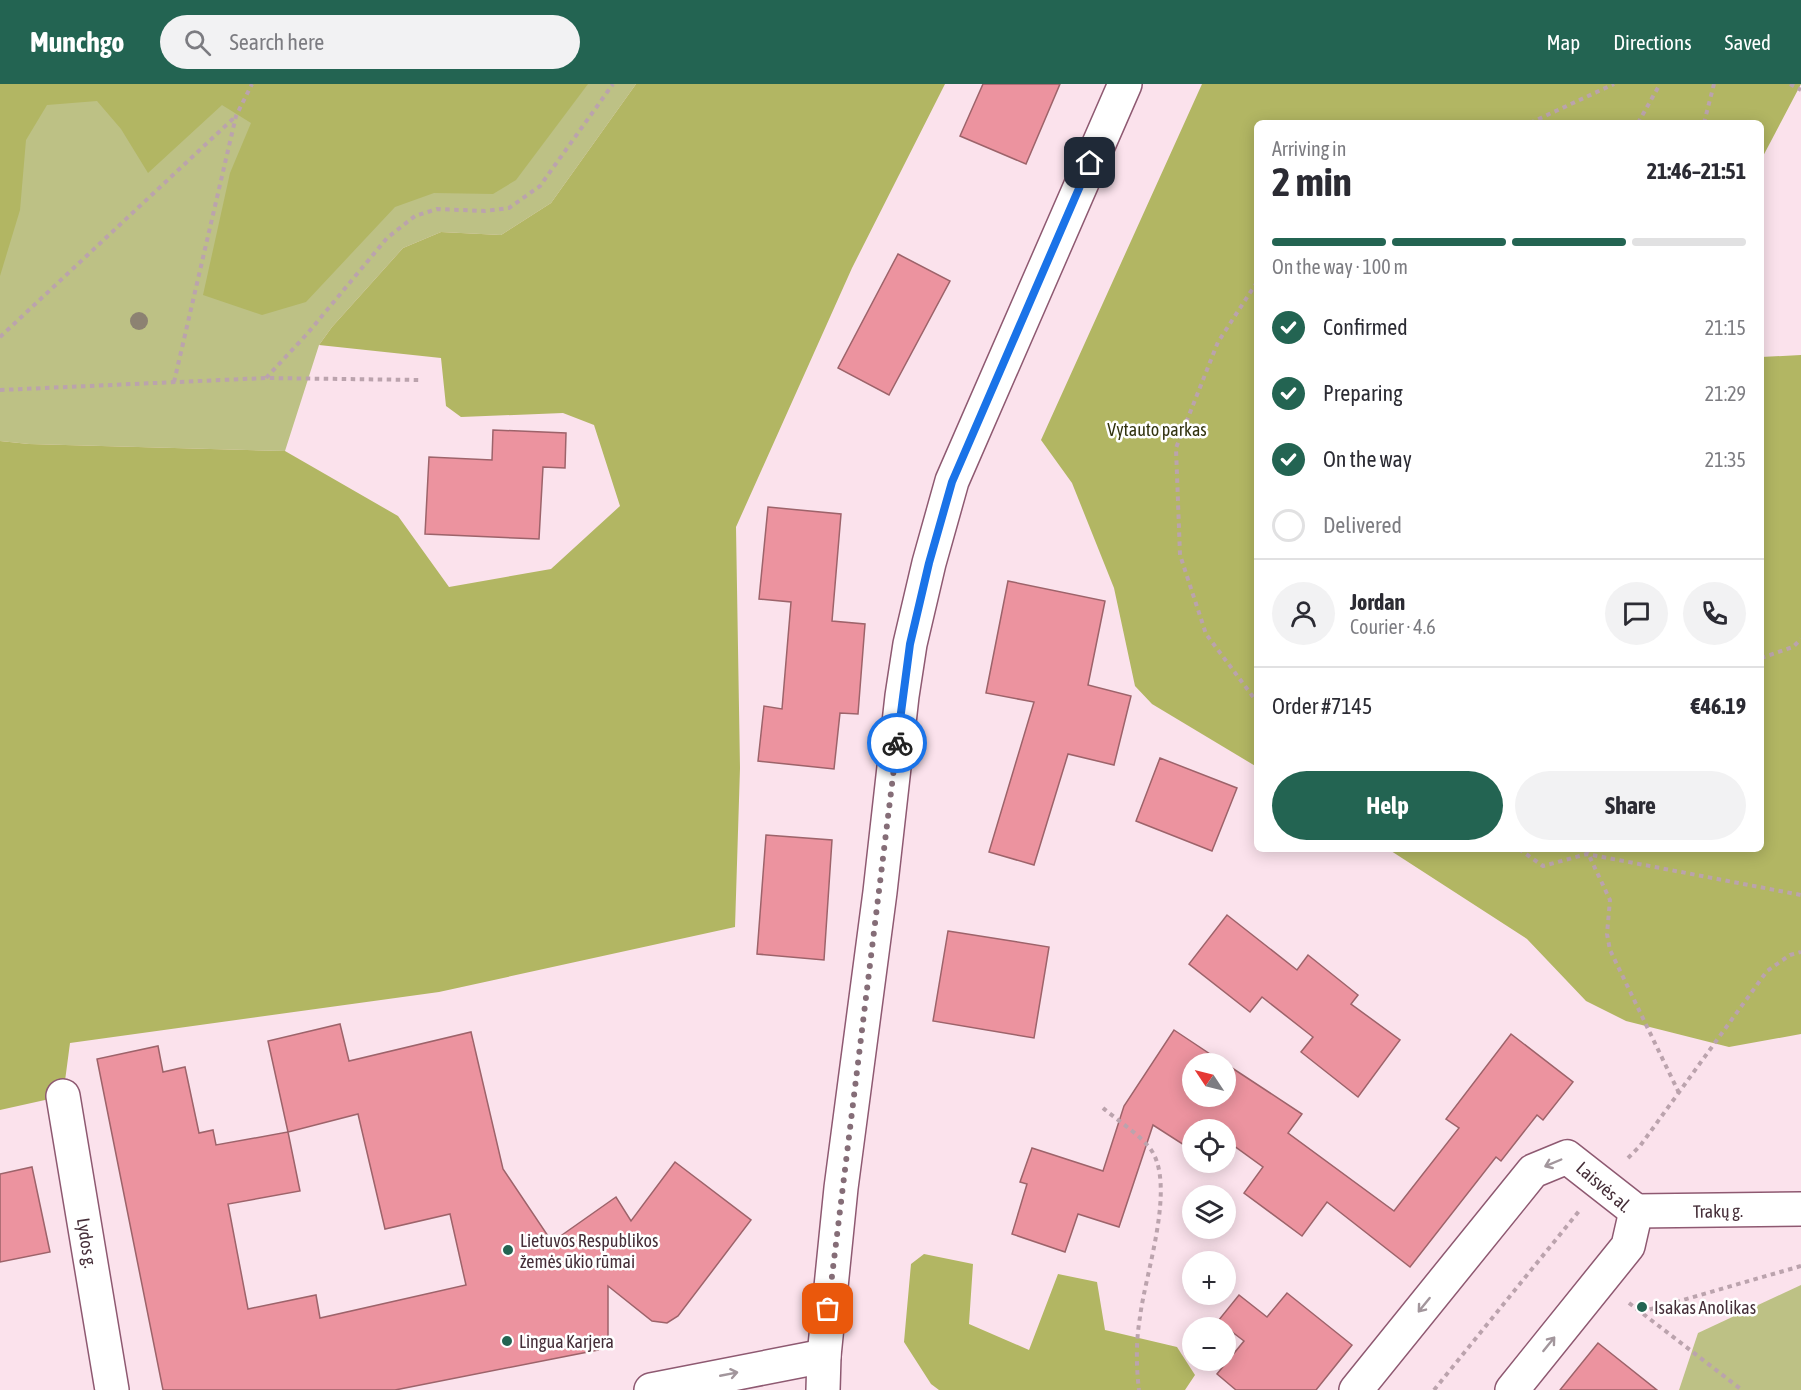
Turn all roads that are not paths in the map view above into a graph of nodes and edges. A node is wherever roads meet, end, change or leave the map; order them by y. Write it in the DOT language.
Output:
graph roads {
  1 [pos="1125,84"];
  2 [pos="63,1096"];
  3 [pos="1801,1209"];
  4 [pos="1636,1211"];
  5 [pos="824,1356"];
  6 [pos="112,1390"];
  7 [pos="651,1390"];
  8 [pos="823,1390"];
  9 [pos="1356,1390"];
  10 [pos="1512,1390"];
  1 -- 5 [label="main road"];
  2 -- 6 [label="main road, Lydos g."];
  3 -- 4 [label="main road, Trakų g."];
  4 -- 9 [label="main road, Laisvės al., one-way"];
  10 -- 4 [label="main road, Laisvės al., one-way"];
  7 -- 5 [label="main road, one-way"];
  5 -- 8 [label="main road"];
}
